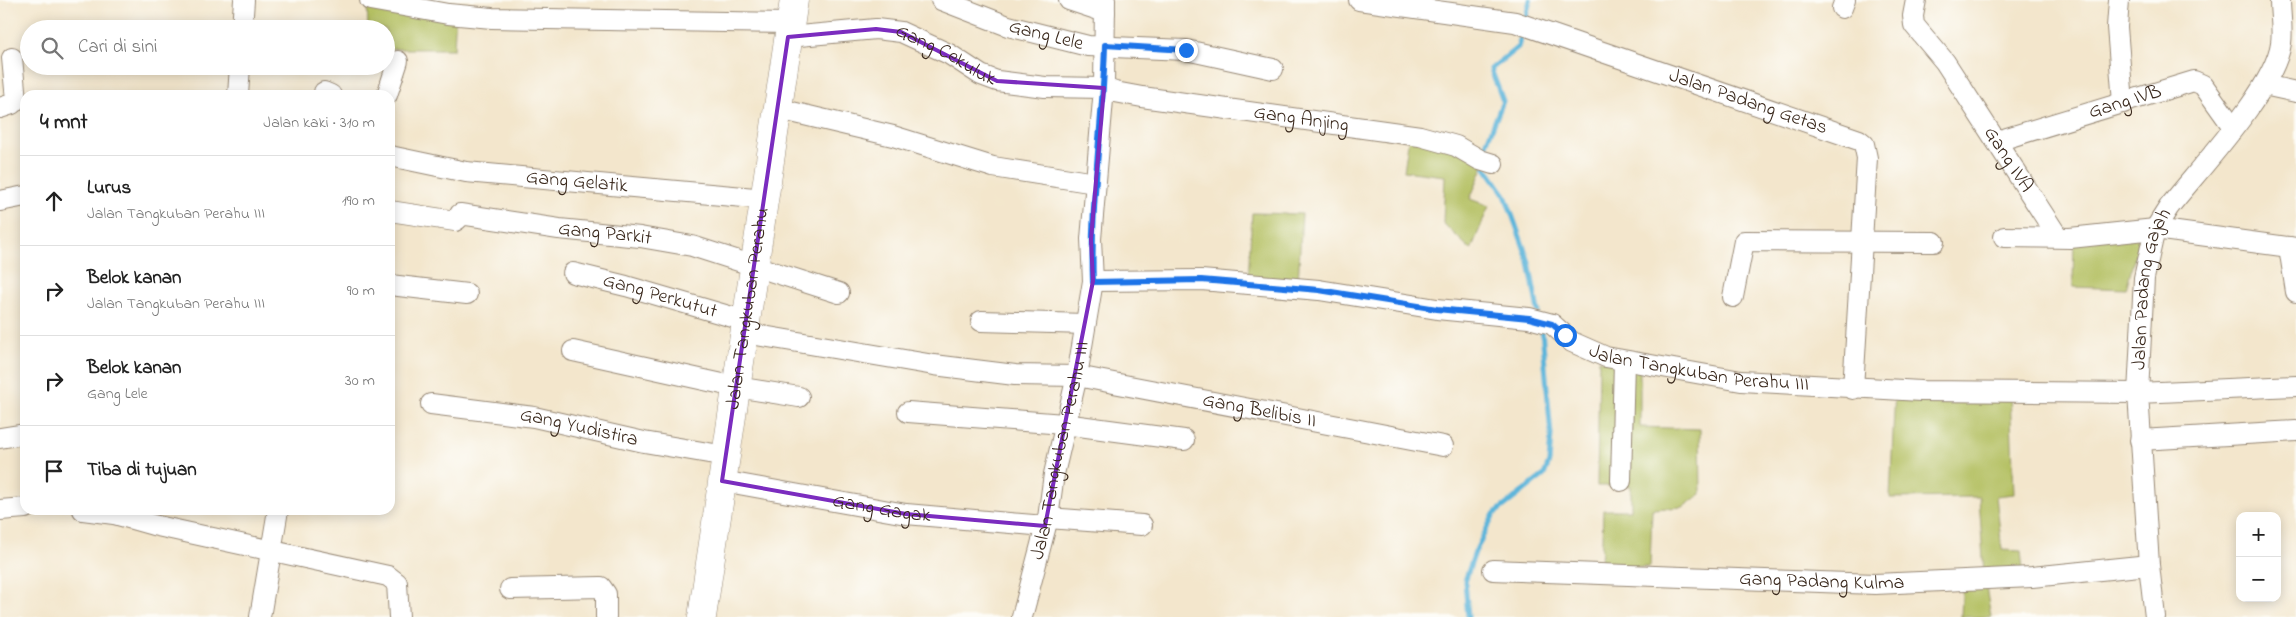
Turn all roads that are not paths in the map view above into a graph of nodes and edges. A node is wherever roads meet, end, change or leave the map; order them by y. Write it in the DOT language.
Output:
graph roads {
  1 [pos="244,0"];
  2 [pos="370,0"];
  3 [pos="941,0"];
  4 [pos="1069,0"];
  5 [pos="1359,0"];
  6 [pos="1916,0"];
  7 [pos="2119,0"];
  8 [pos="2280,0"];
  9 [pos="1105,6"];
  10 [pos="792,12"];
  11 [pos="243,20"];
  12 [pos="2289,30"];
  13 [pos="1105,45"];
  14 [pos="14,58"];
  15 [pos="398,62"];
  16 [pos="1273,69"];
  17 [pos="395,72"];
  18 [pos="239,75"];
  19 [pos="394,75"];
  20 [pos="2264,85"];
  21 [pos="1104,88"];
  22 [pos="238,90"];
  23 [pos="390,90"];
  24 [pos="2296,92"];
  25 [pos="2123,103"];
  26 [pos="8,104"];
  27 [pos="779,109"];
  28 [pos="2233,127"];
  29 [pos="1998,141"];
  30 [pos="395,157"];
  31 [pos="1493,164"];
  32 [pos="1096,183"];
  33 [pos="20,197"];
  34 [pos="766,199"];
  35 [pos="0,201"];
  36 [pos="395,212"];
  37 [pos="2155,229"];
  38 [pos="2004,236"];
  39 [pos="2058,237"];
  40 [pos="1861,240"];
  41 [pos="1934,242"];
  42 [pos="2292,248"];
  43 [pos="756,265"];
  44 [pos="573,273"];
  45 [pos="1093,282"];
  46 [pos="395,286"];
  47 [pos="2296,292"];
  48 [pos="839,293"];
  49 [pos="467,294"];
  50 [pos="1733,297"];
  51 [pos="981,321"];
  52 [pos="1085,324"];
  53 [pos="745,327"];
  54 [pos="573,351"];
  55 [pos="1624,361"];
  56 [pos="1077,376"];
  57 [pos="2296,386"];
  58 [pos="736,387"];
  59 [pos="1853,388"];
  60 [pos="2138,393"];
  61 [pos="799,397"];
  62 [pos="431,404"];
  63 [pos="908,412"];
  64 [pos="1064,424"];
  65 [pos="2296,431"];
  66 [pos="20,435"];
  67 [pos="0,438"];
  68 [pos="1184,440"];
  69 [pos="2140,440"];
  70 [pos="1443,446"];
  71 [pos="724,469"];
  72 [pos="1621,481"];
  73 [pos="20,508"];
  74 [pos="0,510"];
  75 [pos="124,515"];
  76 [pos="277,515"];
  77 [pos="1046,522"];
  78 [pos="1142,525"];
  79 [pos="272,551"];
  80 [pos="2149,565"];
  81 [pos="1493,570"];
  82 [pos="510,588"];
  83 [pos="260,617"];
  84 [pos="399,617"];
  85 [pos="606,617"];
  86 [pos="702,617"];
  87 [pos="1022,617"];
  88 [pos="2155,617"];
  1 -- 11 [label="street"];
  2 -- 10 [label="street, Gang Cekuluk"];
  3 -- 13 [label="street, Gang Lele"];
  4 -- 9 [label="street"];
  5 -- 40 [label="street, Jalan Padang Getas"];
  6 -- 29 [label="street, Gang IVA"];
  7 -- 25 [label="street"];
  8 -- 12 [label="street, Jalan Padang Gajah"];
  9 -- 13 [label="street, Jalan Tangkuban Perahu III"];
  10 -- 21 [label="street, Gang Cekuluk"];
  10 -- 27 [label="street, Jalan Tangkuban Perahu"];
  12 -- 20 [label="street, Jalan Padang Gajah"];
  13 -- 16 [label="street, Gang Lele"];
  13 -- 21 [label="street, Jalan Tangkuban Perahu III"];
  14 -- 26 [label="street"];
  15 -- 17 [label="street"];
  18 -- 22 [label="street"];
  19 -- 23 [label="street"];
  20 -- 24 [label="street"];
  20 -- 28 [label="street, Jalan Padang Gajah"];
  21 -- 31 [label="street, Gang Anjing"];
  21 -- 32 [label="street, Jalan Tangkuban Perahu III"];
  25 -- 28 [label="street, Gang IVB"];
  25 -- 29 [label="street, Gang IVB"];
  27 -- 32 [label="street"];
  27 -- 34 [label="street, Jalan Tangkuban Perahu"];
  28 -- 37 [label="street, Jalan Padang Gajah"];
  29 -- 39 [label="street, Gang IVA"];
  30 -- 34 [label="street, Gang Gelatik"];
  32 -- 45 [label="street, Jalan Tangkuban Perahu III"];
  33 -- 35 [label="street"];
  34 -- 43 [label="street, Jalan Tangkuban Perahu"];
  36 -- 43 [label="street, Gang Parkit"];
  37 -- 39 [label="street"];
  37 -- 42 [label="street"];
  37 -- 60 [label="street, Jalan Padang Gajah"];
  38 -- 39 [label="street"];
  40 -- 41 [label="street"];
  40 -- 50 [label="street"];
  40 -- 59 [label="street, Jalan Padang Getas"];
  42 -- 47 [label="street"];
  43 -- 48 [label="street"];
  43 -- 53 [label="street, Jalan Tangkuban Perahu"];
  44 -- 53 [label="street, Gang Perkutut"];
  45 -- 52 [label="street, Jalan Tangkuban Perahu III"];
  45 -- 55 [label="street, Jalan Tangkuban Perahu III"];
  46 -- 49 [label="street"];
  51 -- 52 [label="street"];
  52 -- 56 [label="street, Jalan Tangkuban Perahu III"];
  53 -- 56 [label="street, Gang Perkutut"];
  53 -- 58 [label="street, Jalan Tangkuban Perahu"];
  54 -- 58 [label="street"];
  55 -- 59 [label="street, Jalan Tangkuban Perahu III"];
  55 -- 72 [label="street"];
  56 -- 64 [label="street, Jalan Tangkuban Perahu III"];
  56 -- 70 [label="street, Gang Belibis II"];
  57 -- 60 [label="street, Jalan Tangkuban Perahu III"];
  58 -- 61 [label="street"];
  58 -- 71 [label="street, Jalan Tangkuban Perahu"];
  59 -- 60 [label="street, Jalan Tangkuban Perahu III"];
  60 -- 69 [label="street, Jalan Padang Gajah"];
  62 -- 71 [label="street, Gang Yudistira"];
  63 -- 64 [label="street"];
  64 -- 68 [label="street"];
  64 -- 77 [label="street, Jalan Tangkuban Perahu III"];
  65 -- 69 [label="street"];
  66 -- 67 [label="street"];
  69 -- 80 [label="street, Jalan Padang Gajah"];
  71 -- 77 [label="street, Gang Gagak"];
  71 -- 86 [label="street, Jalan Tangkuban Perahu"];
  73 -- 74 [label="street"];
  75 -- 79 [label="street"];
  76 -- 79 [label="street"];
  77 -- 78 [label="street, Gang Gagak"];
  77 -- 87 [label="street, Jalan Tangkuban Perahu III"];
  79 -- 83 [label="street"];
  79 -- 84 [label="street"];
  80 -- 81 [label="street, Gang Padang Kulma"];
  80 -- 88 [label="street, Jalan Padang Gajah"];
  82 -- 85 [label="street"];
}
